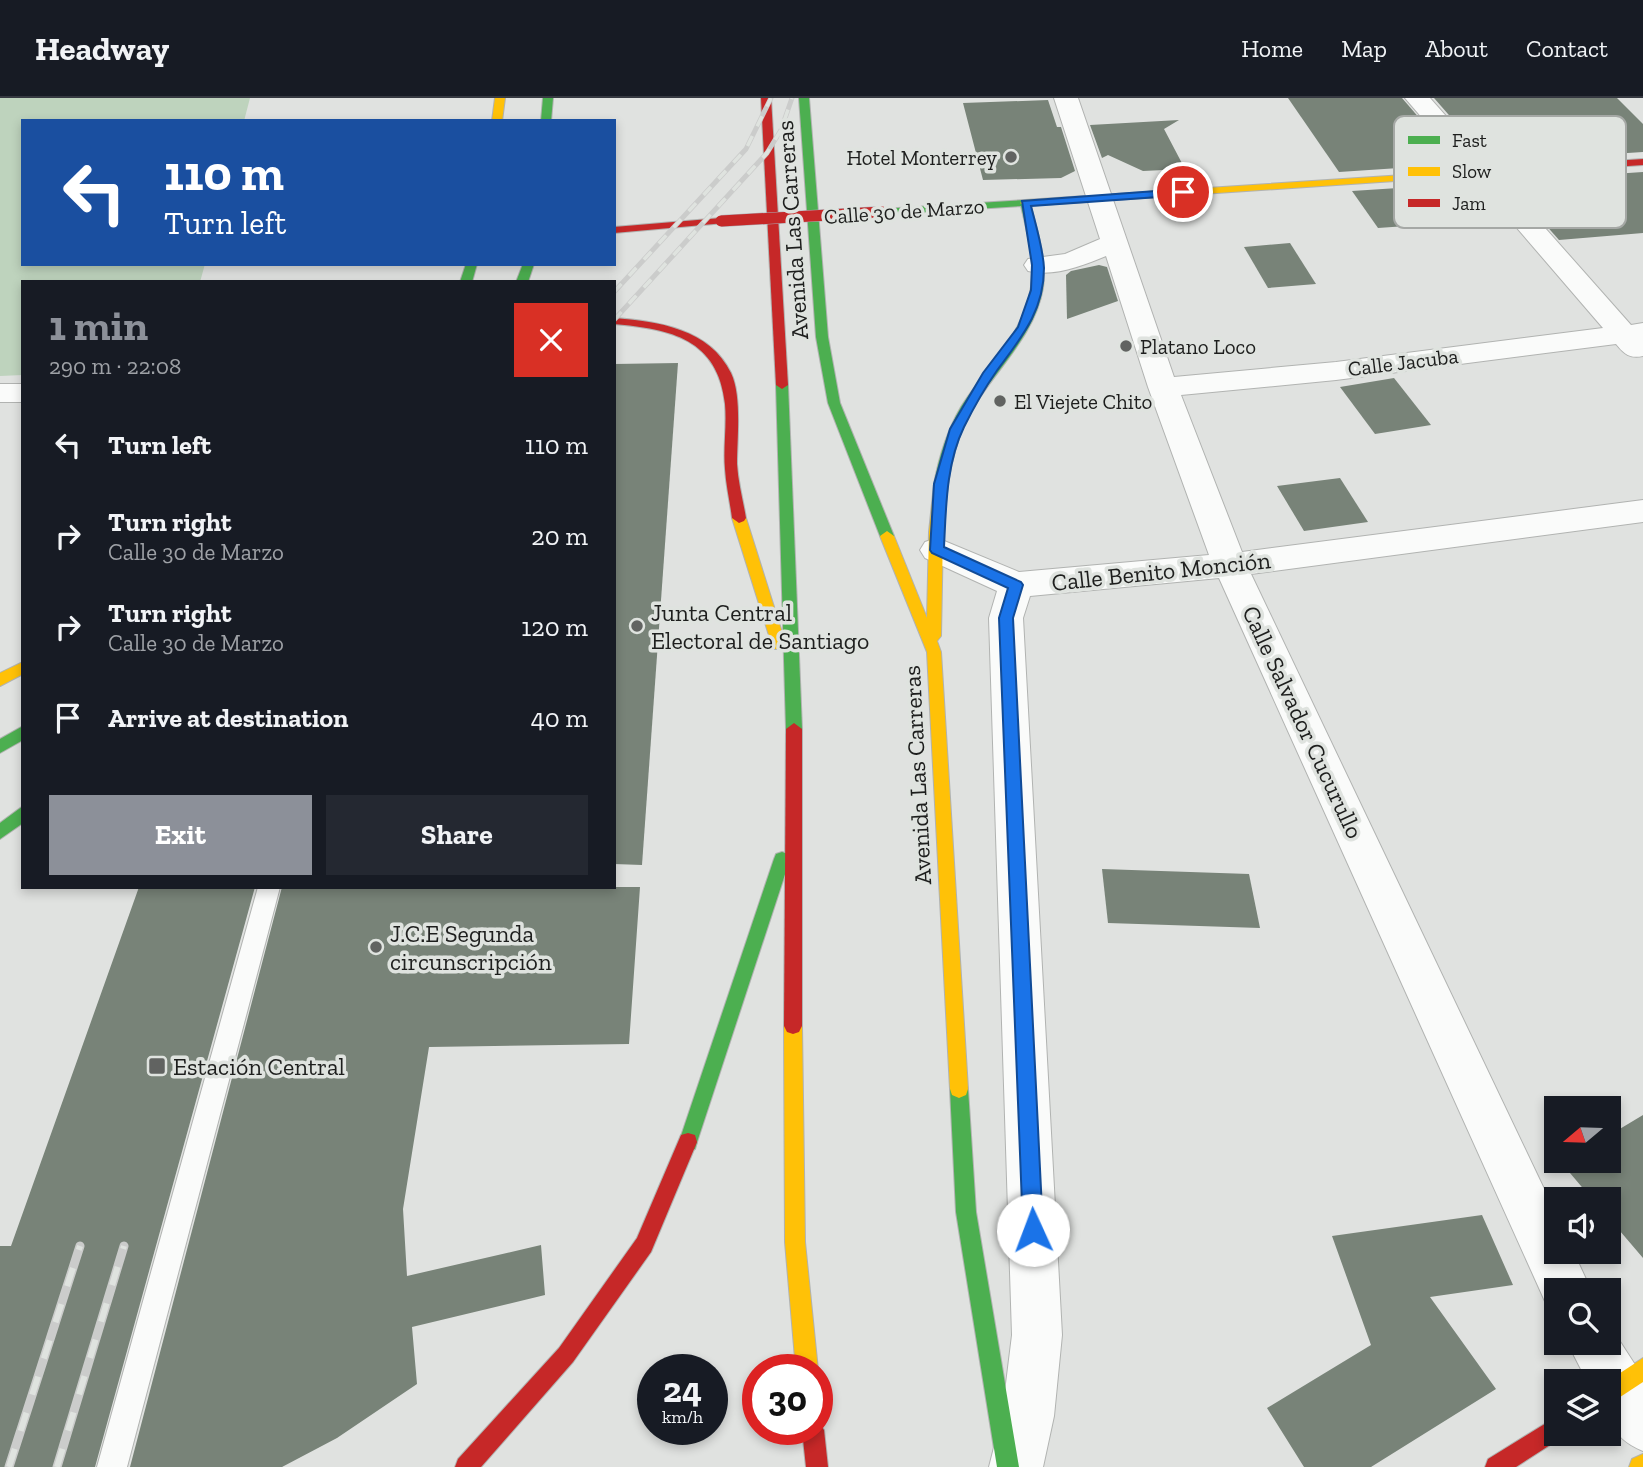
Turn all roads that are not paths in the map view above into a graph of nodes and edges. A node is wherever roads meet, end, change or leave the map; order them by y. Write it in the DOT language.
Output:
graph roads {
  1 [pos="500,98"];
  2 [pos="548,98"];
  3 [pos="766,98"];
  4 [pos="804,98"];
  5 [pos="1066,98"];
  6 [pos="1417,98"];
  7 [pos="1433,116"];
  8 [pos="496,119"];
  9 [pos="546,119"];
  10 [pos="1394,179"];
  11 [pos="1101,198"];
  12 [pos="1026,203"];
  13 [pos="1534,228"];
  14 [pos="616,230"];
  15 [pos="1115,242"];
  16 [pos="1038,265"];
  17 [pos="616,321"];
  18 [pos="1633,333"];
  19 [pos="1643,357"];
  20 [pos="1163,387"];
  21 [pos="0,393"];
  22 [pos="21,393"];
  23 [pos="786,436"];
  24 [pos="772,457"];
  25 [pos="750,489"];
  26 [pos="736,510"];
  27 [pos="1643,511"];
  28 [pos="937,550"];
  29 [pos="1230,565"];
  30 [pos="1016,585"];
  31 [pos="934,652"];
  32 [pos="21,668"];
  33 [pos="0,680"];
  34 [pos="793,690"];
  35 [pos="21,733"];
  36 [pos="0,747"];
  37 [pos="21,815"];
  38 [pos="795,820"];
  39 [pos="0,832"];
  40 [pos="268,889"];
  41 [pos="1560,1278"];
  42 [pos="806,1354"];
  43 [pos="1601,1355"];
  44 [pos="1628,1394"];
  45 [pos="1544,1436"];
  46 [pos="815,1445"];
  47 [pos="112,1467"];
  48 [pos="466,1467"];
  49 [pos="817,1467"];
  50 [pos="1008,1467"];
  51 [pos="1016,1467"];
  52 [pos="1496,1467"];
  1 -- 8 [label="main road"];
  2 -- 9 [label="main road"];
  3 -- 23 [label="main road, Avenida Las Carreras"];
  4 -- 31 [label="main road, Avenida Las Carreras"];
  5 -- 11 [label="street, Calle Salvador Cucurullo"];
  6 -- 7 [label="street"];
  10 -- 11 [label="main road, Calle 30 de Marzo"];
  11 -- 12 [label="main road, Calle 30 de Marzo"];
  11 -- 15 [label="street, Calle Salvador Cucurullo"];
  12 -- 14 [label="main road, Calle 30 de Marzo, bridge"];
  12 -- 16 [label="main road"];
  13 -- 18 [label="street"];
  15 -- 16 [label="street"];
  15 -- 20 [label="street, Calle Salvador Cucurullo"];
  16 -- 28 [label="main road"];
  17 -- 26 [label="main road"];
  18 -- 19 [label="street"];
  18 -- 20 [label="street, Calle Jacuba"];
  20 -- 29 [label="street, Calle Salvador Cucurullo"];
  21 -- 22 [label="street"];
  23 -- 24 [label="main road"];
  23 -- 34 [label="main road, Avenida Las Carreras"];
  25 -- 26 [label="main road"];
  26 -- 34 [label="main road"];
  27 -- 29 [label="street, Calle Benito Monción"];
  28 -- 30 [label="street"];
  28 -- 31 [label="main road"];
  29 -- 30 [label="street, Calle Benito Monción"];
  29 -- 41 [label="street, Calle Salvador Cucurullo"];
  30 -- 51 [label="street, Calle Benito Monción"];
  31 -- 50 [label="main road, Avenida Las Carreras"];
  32 -- 33 [label="main road"];
  34 -- 38 [label="main road, Avenida Las Carreras"];
  35 -- 36 [label="main road"];
  37 -- 39 [label="main road"];
  38 -- 42 [label="main road, Avenida Las Carreras"];
  38 -- 48 [label="main road"];
  40 -- 47 [label="lane"];
  43 -- 44 [label="street"];
  45 -- 52 [label="main road"];
  46 -- 49 [label="main road"];
}
